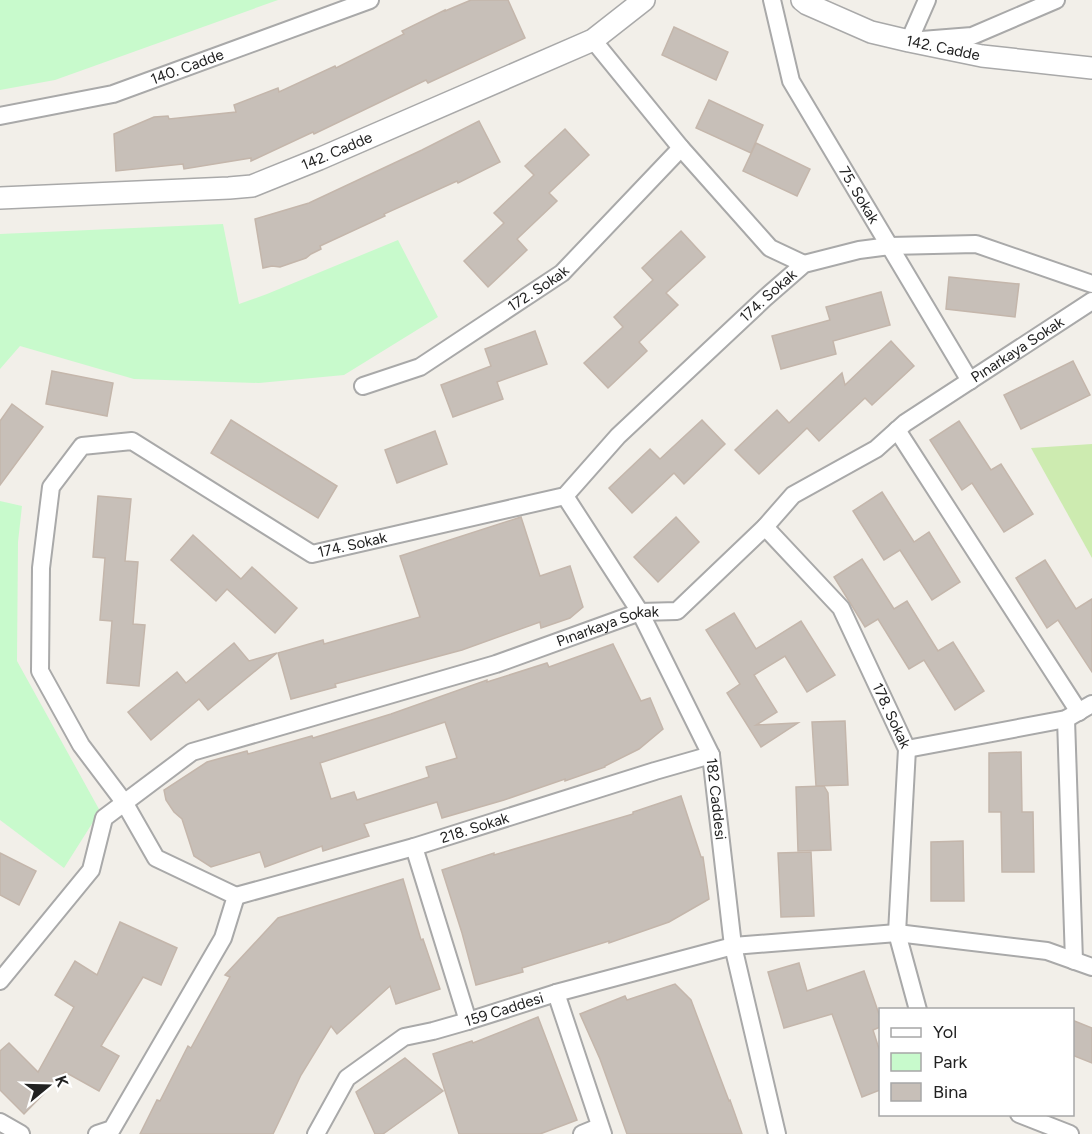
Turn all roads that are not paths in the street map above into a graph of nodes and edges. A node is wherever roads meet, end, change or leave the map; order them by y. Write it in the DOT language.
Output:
graph roads {
  1 [pos="369,0"];
  2 [pos="644,0"];
  3 [pos="772,0"];
  4 [pos="802,0"];
  5 [pos="927,0"];
  6 [pos="1056,0"];
  7 [pos="592,40"];
  8 [pos="909,41"];
  9 [pos="1092,68"];
  10 [pos="0,116"];
  11 [pos="681,148"];
  12 [pos="0,198"];
  13 [pos="890,246"];
  14 [pos="804,264"];
  15 [pos="1092,284"];
  16 [pos="1092,301"];
  17 [pos="970,381"];
  18 [pos="363,386"];
  19 [pos="897,430"];
  20 [pos="565,496"];
  21 [pos="765,527"];
  22 [pos="640,612"];
  23 [pos="1079,712"];
  24 [pos="907,749"];
  25 [pos="711,755"];
  26 [pos="124,802"];
  27 [pos="414,847"];
  28 [pos="236,896"];
  29 [pos="897,933"];
  30 [pos="733,946"];
  31 [pos="1074,961"];
  32 [pos="1092,967"];
  33 [pos="0,981"];
  34 [pos="556,993"];
  35 [pos="917,1008"];
  36 [pos="468,1021"];
  37 [pos="1024,1116"];
  38 [pos="0,1122"];
  39 [pos="601,1131"];
  40 [pos="106,1132"];
  41 [pos="21,1134"];
  42 [pos="316,1134"];
  43 [pos="582,1134"];
  44 [pos="777,1134"];
  45 [pos="1070,1134"];
  1 -- 10 [label="street, 140. Cadde"];
  2 -- 7 [label="street, 142. Cadde"];
  3 -- 13 [label="street, 75. Sokak"];
  4 -- 8 [label="street, 142. Cadde"];
  5 -- 8 [label="street"];
  6 -- 8 [label="street"];
  7 -- 11 [label="street"];
  7 -- 12 [label="street, 142. Cadde"];
  8 -- 9 [label="street, 142. Cadde"];
  11 -- 14 [label="street"];
  11 -- 18 [label="street, 172. Sokak"];
  13 -- 14 [label="street, 174. Sokak"];
  13 -- 15 [label="street, 174. Sokak"];
  13 -- 17 [label="street, 75. Sokak"];
  14 -- 20 [label="street, 174. Sokak"];
  16 -- 17 [label="street, Pınarkaya Sokak"];
  17 -- 19 [label="street, Pınarkaya Sokak"];
  19 -- 21 [label="street, Pınarkaya Sokak"];
  19 -- 23 [label="street"];
  20 -- 22 [label="street, 182 Caddesi"];
  20 -- 26 [label="street, 174. Sokak"];
  21 -- 22 [label="street, Pınarkaya Sokak"];
  21 -- 24 [label="street, 178. Sokak"];
  22 -- 25 [label="street, 182 Caddesi"];
  22 -- 26 [label="street, Pınarkaya Sokak"];
  23 -- 24 [label="street"];
  23 -- 31 [label="street"];
  24 -- 29 [label="street, 178. Sokak"];
  25 -- 27 [label="street, 218. Sokak"];
  25 -- 30 [label="street, 182 Caddesi"];
  26 -- 28 [label="street, 174. Sokak"];
  26 -- 33 [label="street, Pınarkaya Sokak"];
  27 -- 28 [label="street, 218. Sokak"];
  27 -- 36 [label="street"];
  28 -- 40 [label="street"];
  29 -- 30 [label="street, 159 Caddesi"];
  29 -- 31 [label="street, 159 Caddesi"];
  29 -- 35 [label="street, 178. Sokak"];
  30 -- 34 [label="street, 159 Caddesi"];
  30 -- 44 [label="street, 182 Caddesi"];
  31 -- 32 [label="street, 159 Caddesi"];
  34 -- 36 [label="street, 159 Caddesi"];
  34 -- 39 [label="street"];
  36 -- 42 [label="street, 159 Caddesi"];
  37 -- 45 [label="street"];
  38 -- 41 [label="street"];
  39 -- 43 [label="street"];
}
